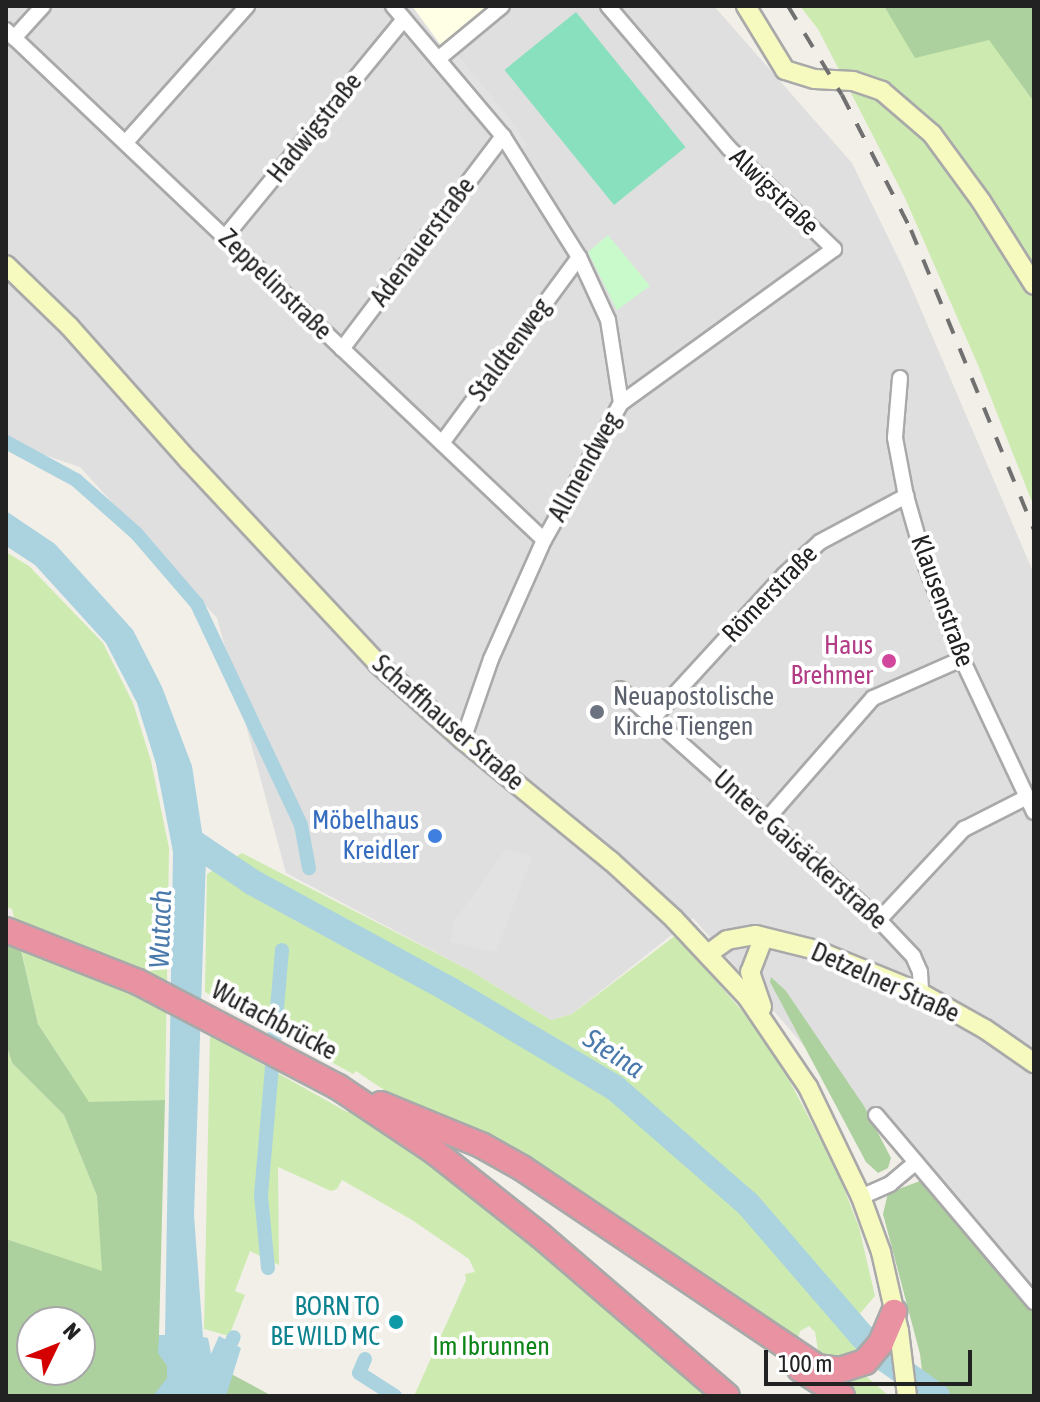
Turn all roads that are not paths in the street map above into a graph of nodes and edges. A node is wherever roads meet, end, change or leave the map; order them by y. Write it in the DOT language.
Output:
graph roads {
  1 [pos="43,6"];
  2 [pos="247,6"];
  3 [pos="393,6"];
  4 [pos="502,6"];
  5 [pos="608,6"];
  6 [pos="746,6"];
  7 [pos="404,19"];
  8 [pos="10,34"];
  9 [pos="438,59"];
  10 [pos="503,136"];
  11 [pos="126,142"];
  12 [pos="225,237"];
  13 [pos="579,257"];
  14 [pos="6,265"];
  15 [pos="1034,285"];
  16 [pos="342,349"];
  17 [pos="900,378"];
  18 [pos="621,403"];
  19 [pos="442,443"];
  20 [pos="906,496"];
  21 [pos="544,540"];
  22 [pos="962,659"];
  23 [pos="620,689"];
  24 [pos="653,718"];
  25 [pos="463,740"];
  26 [pos="1027,797"];
  27 [pos="1034,812"];
  28 [pos="767,819"];
  29 [pos="879,920"];
  30 [pos="6,930"];
  31 [pos="766,941"];
  32 [pos="708,954"];
  33 [pos="726,972"];
  34 [pos="921,993"];
  35 [pos="770,1028"];
  36 [pos="1034,1063"];
  37 [pos="338,1087"];
  38 [pos="876,1115"];
  39 [pos="916,1162"];
  40 [pos="561,1196"];
  41 [pos="861,1197"];
  42 [pos="1034,1302"];
  43 [pos="894,1323"];
  44 [pos="727,1396"];
  45 [pos="842,1396"];
  46 [pos="907,1396"];
  1 -- 8 [label="street"];
  2 -- 11 [label="street"];
  3 -- 7 [label="street, Allmendweg"];
  4 -- 9 [label="street"];
  5 -- 18 [label="street, Alwigstraße"];
  6 -- 15 [label="main road"];
  7 -- 9 [label="street, Allmendweg"];
  7 -- 12 [label="street, Hadwigstraße"];
  8 -- 11 [label="street, Zeppelinstraße"];
  9 -- 10 [label="street, Allmendweg"];
  10 -- 13 [label="street, Allmendweg"];
  10 -- 16 [label="street, Adenauerstraße"];
  11 -- 12 [label="street, Zeppelinstraße"];
  12 -- 16 [label="street, Zeppelinstraße"];
  13 -- 18 [label="street, Allmendweg"];
  13 -- 19 [label="street, Staldtenweg"];
  14 -- 25 [label="main road, Schaffhauser Straße"];
  16 -- 19 [label="street, Zeppelinstraße"];
  17 -- 20 [label="street, Klausenstraße"];
  18 -- 21 [label="street, Allmendweg"];
  19 -- 21 [label="street, Zeppelinstraße"];
  20 -- 22 [label="street, Klausenstraße"];
  20 -- 24 [label="street, Römerstraße"];
  21 -- 25 [label="street, Allmendweg"];
  22 -- 26 [label="street, Klausenstraße"];
  22 -- 28 [label="street"];
  23 -- 24 [label="street, Untere Gaisäckerstraße"];
  24 -- 28 [label="street, Untere Gaisäckerstraße"];
  25 -- 32 [label="main road, Schaffhauser Straße"];
  26 -- 27 [label="street, Klausenstraße"];
  26 -- 29 [label="street"];
  28 -- 29 [label="street, Untere Gaisäckerstraße"];
  29 -- 34 [label="street, Untere Gaisäckerstraße"];
  30 -- 37 [label="highway, Wutachbrücke"];
  31 -- 32 [label="main road"];
  31 -- 33 [label="main road"];
  31 -- 34 [label="main road, Detzelner Straße"];
  31 -- 35 [label="main road"];
  32 -- 33 [label="main road, Schaffhauser Straße"];
  33 -- 35 [label="main road, Schaffhauser Straße"];
  34 -- 36 [label="main road, Detzelner Straße"];
  35 -- 41 [label="main road, Schaffhauser Straße"];
  37 -- 40 [label="highway"];
  37 -- 44 [label="highway"];
  38 -- 39 [label="street"];
  39 -- 41 [label="street"];
  39 -- 42 [label="street"];
  40 -- 43 [label="highway"];
  40 -- 45 [label="highway"];
  41 -- 43 [label="main road, Schaffhauser Straße"];
  43 -- 46 [label="main road, Schaffhauser Straße"];
}
